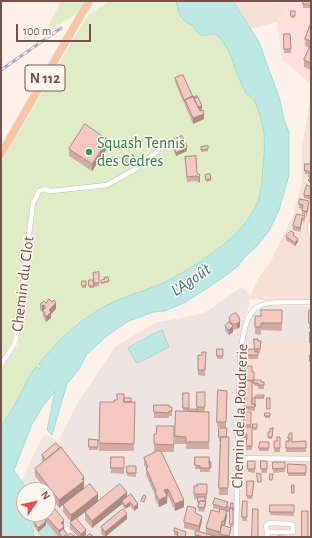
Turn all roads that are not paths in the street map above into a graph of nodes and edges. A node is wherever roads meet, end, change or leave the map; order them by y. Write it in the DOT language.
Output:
graph roads {
  1 [pos="89,1"];
  2 [pos="158,151"];
  3 [pos="1,154"];
  4 [pos="311,223"];
  5 [pos="311,236"];
  6 [pos="311,302"];
  7 [pos="1,366"];
  8 [pos="238,458"];
  9 [pos="311,459"];
  10 [pos="67,529"];
  11 [pos="268,535"];
  12 [pos="73,537"];
  13 [pos="236,537"];
  1 -- 3 [label="main road, N 112"];
  2 -- 7 [label="street, Chemin du Clot"];
  4 -- 5 [label="street"];
  6 -- 8 [label="street, Chemin de la Poudrerie"];
  8 -- 9 [label="street"];
  8 -- 13 [label="street, Chemin de la Poudrerie"];
  10 -- 12 [label="street"];
  11 -- 11 [label="street"];
}
